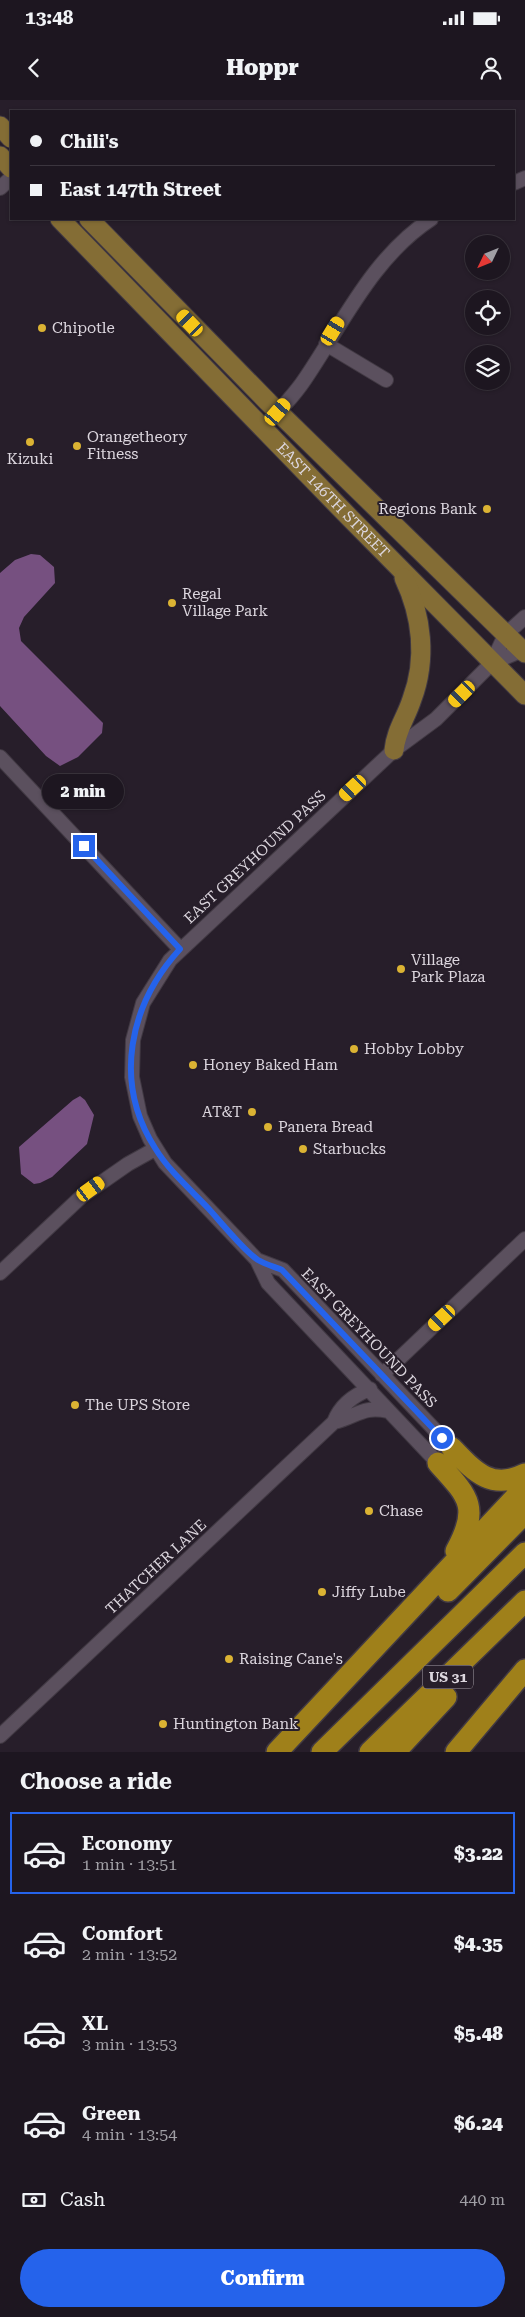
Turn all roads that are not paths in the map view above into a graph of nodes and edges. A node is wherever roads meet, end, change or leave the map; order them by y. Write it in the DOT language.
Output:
graph roads {
  1 [pos="0,126"];
  2 [pos="10,137"];
  3 [pos="0,156"];
  4 [pos="10,167"];
  5 [pos="10,179"];
  6 [pos="0,188"];
  7 [pos="61,220"];
  8 [pos="90,220"];
  9 [pos="429,220"];
  10 [pos="326,344"];
  11 [pos="386,380"];
  12 [pos="278,412"];
  13 [pos="263,427"];
  14 [pos="399,568"];
  15 [pos="525,617"];
  16 [pos="505,635"];
  17 [pos="524,651"];
  18 [pos="492,663"];
  19 [pos="525,695"];
  20 [pos="394,750"];
  21 [pos="0,757"];
  22 [pos="180,949"];
  23 [pos="155,1149"];
  24 [pos="525,1240"];
  25 [pos="258,1260"];
  26 [pos="0,1273"];
  27 [pos="382,1374"];
  28 [pos="370,1389"];
  29 [pos="388,1411"];
  30 [pos="334,1422"];
  31 [pos="445,1455"];
  32 [pos="525,1474"];
  33 [pos="525,1487"];
  34 [pos="525,1513"];
  35 [pos="525,1553"];
  36 [pos="447,1572"];
  37 [pos="525,1601"];
  38 [pos="525,1608"];
  39 [pos="525,1670"];
  40 [pos="525,1682"];
  41 [pos="481,1723"];
  42 [pos="0,1736"];
  43 [pos="278,1752"];
  44 [pos="322,1752"];
  45 [pos="370,1752"];
  46 [pos="395,1752"];
  47 [pos="456,1752"];
  1 -- 2 [label="main road"];
  3 -- 4 [label="main road"];
  5 -- 6 [label="street"];
  7 -- 13 [label="main road, EAST 146TH STREET"];
  8 -- 12 [label="main road, EAST 146TH STREET"];
  9 -- 10 [label="street"];
  10 -- 11 [label="street"];
  10 -- 12 [label="street"];
  12 -- 13 [label="street"];
  12 -- 16 [label="main road, EAST 146TH STREET"];
  13 -- 14 [label="main road, EAST 146TH STREET"];
  14 -- 18 [label="main road, EAST 146TH STREET"];
  14 -- 20 [label="main road"];
  15 -- 16 [label="street"];
  16 -- 17 [label="main road, EAST 146TH STREET"];
  16 -- 18 [label="street"];
  17 -- 18 [label="street"];
  18 -- 19 [label="main road, EAST 146TH STREET"];
  18 -- 20 [label="street, EAST GREYHOUND PASS"];
  20 -- 22 [label="street, EAST GREYHOUND PASS"];
  21 -- 22 [label="street"];
  22 -- 23 [label="street, EAST GREYHOUND PASS"];
  23 -- 25 [label="street, EAST GREYHOUND PASS"];
  23 -- 26 [label="street"];
  24 -- 27 [label="street"];
  25 -- 27 [label="street, EAST GREYHOUND PASS"];
  25 -- 28 [label="street, EAST GREYHOUND PASS"];
  27 -- 31 [label="street, EAST GREYHOUND PASS"];
  28 -- 29 [label="street, EAST GREYHOUND PASS"];
  28 -- 30 [label="street, THATCHER LANE"];
  29 -- 30 [label="street, THATCHER LANE"];
  29 -- 31 [label="street, EAST GREYHOUND PASS"];
  30 -- 42 [label="street, THATCHER LANE"];
  31 -- 32 [label="highway"];
  31 -- 36 [label="highway"];
  33 -- 36 [label="highway"];
  34 -- 43 [label="highway"];
  35 -- 44 [label="highway, US 31"];
  36 -- 43 [label="highway"];
  37 -- 45 [label="highway, US 31"];
  38 -- 46 [label="highway"];
  39 -- 41 [label="highway"];
  40 -- 41 [label="highway"];
  41 -- 47 [label="highway"];
}
